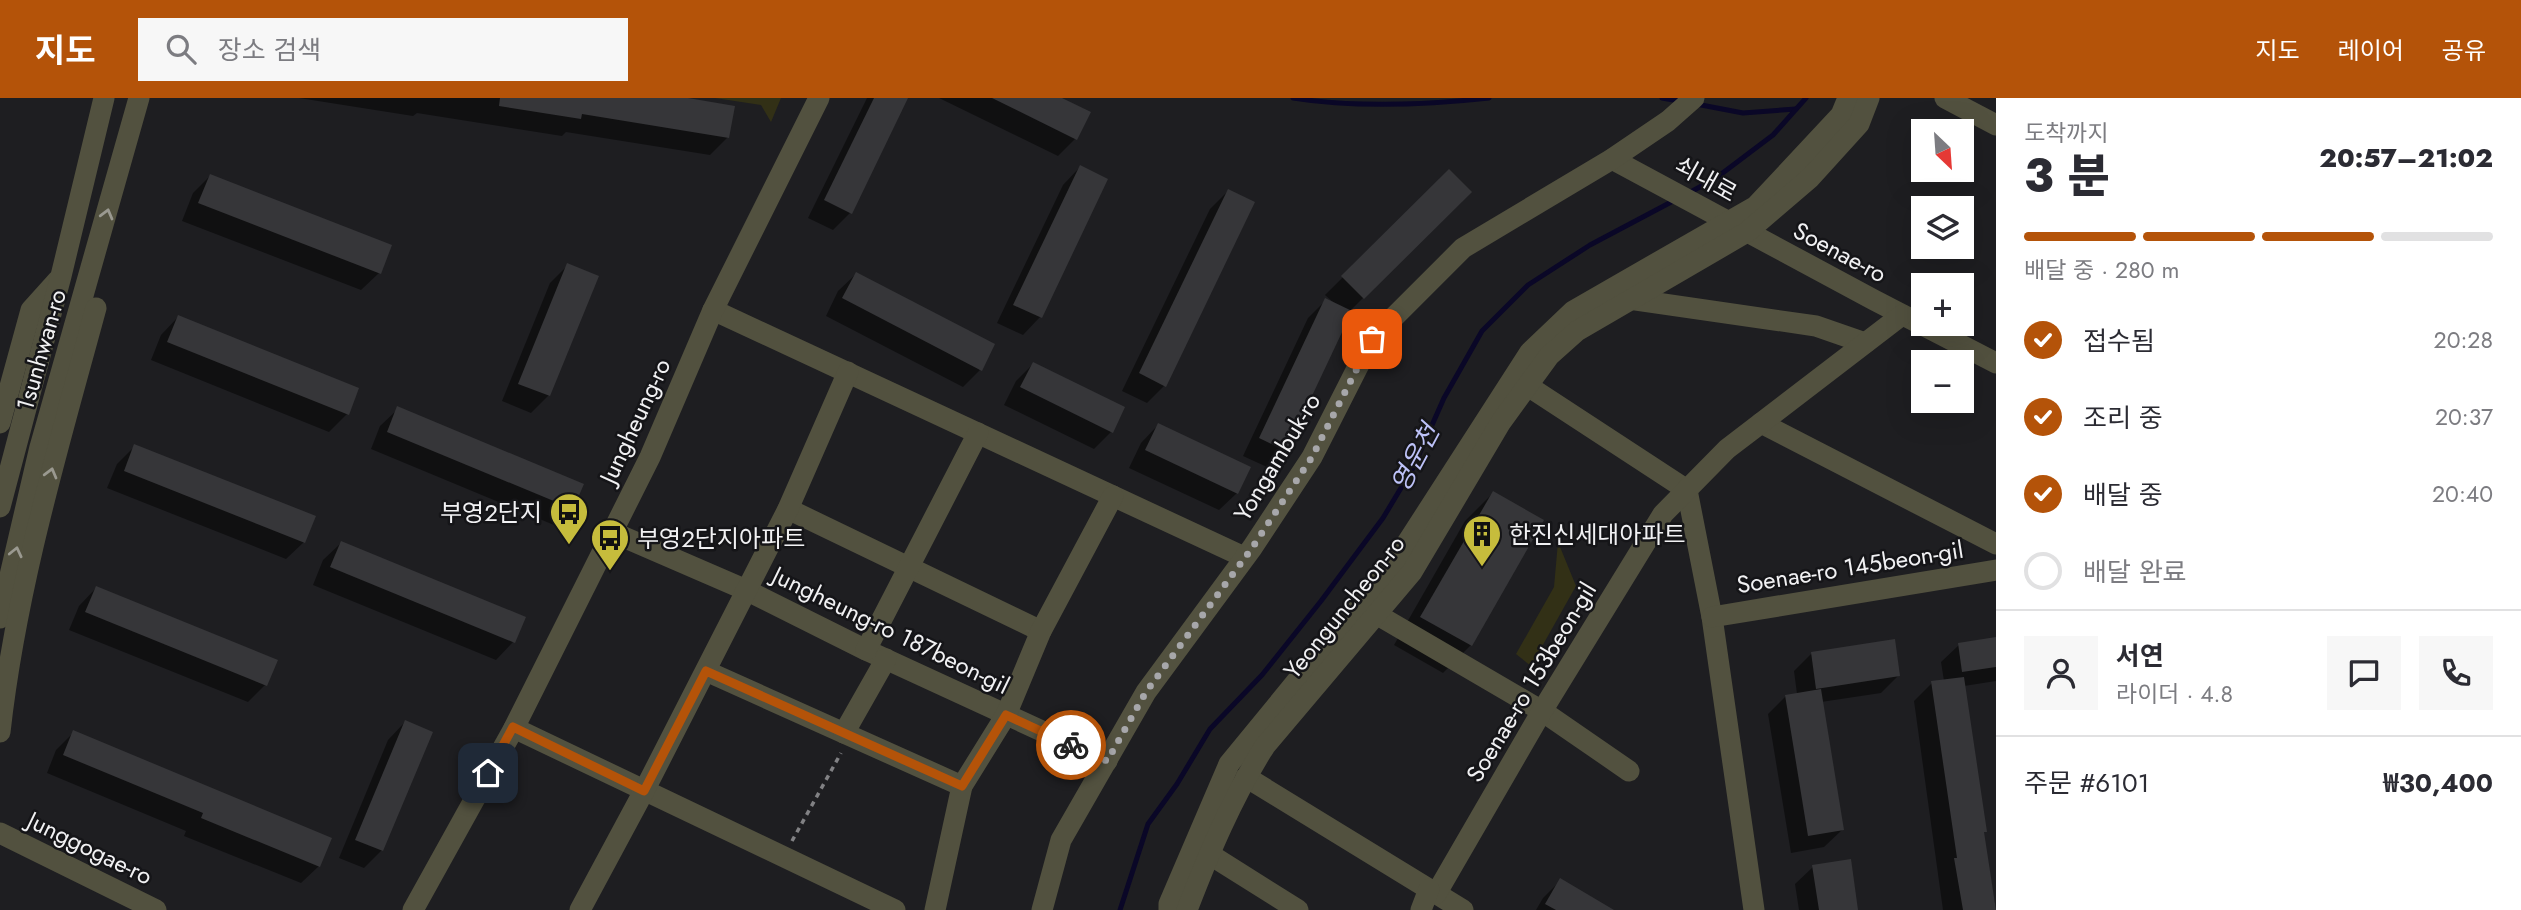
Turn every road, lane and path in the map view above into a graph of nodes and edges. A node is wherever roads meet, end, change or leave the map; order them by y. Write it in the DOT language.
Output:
graph roads {
  1 [pos="104,98"];
  2 [pos="139,98"];
  3 [pos="819,98"];
  4 [pos="1695,98"];
  5 [pos="1848,98"];
  6 [pos="1869,98"];
  7 [pos="1945,98"];
  8 [pos="1996,124"];
  9 [pos="1612,159"];
  10 [pos="1740,228"];
  11 [pos="99,247"];
  12 [pos="61,276"];
  13 [pos="1629,299"];
  14 [pos="713,310"];
  15 [pos="1902,315"];
  16 [pos="1865,343"];
  17 [pos="1996,363"];
  18 [pos="848,372"];
  19 [pos="1528,386"];
  20 [pos="0,423"];
  21 [pos="1761,423"];
  22 [pos="978,433"];
  23 [pos="1687,490"];
  24 [pos="1113,496"];
  25 [pos="0,507"];
  26 [pos="788,509"];
  27 [pos="612,532"];
  28 [pos="1996,544"];
  29 [pos="1244,557"];
  30 [pos="909,568"];
  31 [pos="1996,570"];
  32 [pos="747,590"];
  33 [pos="1377,614"];
  34 [pos="1712,617"];
  35 [pos="0,618"];
  36 [pos="1041,631"];
  37 [pos="866,650"];
  38 [pos="886,659"];
  39 [pos="706,671"];
  40 [pos="3,676"];
  41 [pos="1542,711"];
  42 [pos="1006,715"];
  43 [pos="513,727"];
  44 [pos="0,732"];
  45 [pos="847,735"];
  46 [pos="1107,761"];
  47 [pos="1629,771"];
  48 [pos="1245,777"];
  49 [pos="962,786"];
  50 [pos="644,791"];
  51 [pos="0,833"];
  52 [pos="1209,855"];
  53 [pos="783,857"];
  54 [pos="1432,892"];
  55 [pos="156,910"];
  56 [pos="414,910"];
  57 [pos="580,910"];
  58 [pos="895,910"];
  59 [pos="935,910"];
  60 [pos="1042,910"];
  61 [pos="1169,910"];
  62 [pos="1187,910"];
  63 [pos="1298,910"];
  64 [pos="1421,910"];
  65 [pos="1463,910"];
  66 [pos="1754,910"];
  1 -- 12 [label="street, 1sunhwan-ro"];
  11 -- 2 [label="street, 1sunhwan-ro, one-way"];
  3 -- 14 [label="street, Jungheung-ro"];
  4 -- 9 [label="street, Yongambuk-ro"];
  5 -- 61 [label="street"];
  6 -- 10 [label="street, Yeonguncheon-ro"];
  7 -- 8 [label="street"];
  9 -- 10 [label="street, 쇠내로"];
  9 -- 29 [label="street, Yongambuk-ro"];
  10 -- 13 [label="street, Yeonguncheon-ro"];
  10 -- 15 [label="street, Soenae-ro"];
  35 -- 11 [label="street, 1sunhwan-ro, one-way"];
  40 -- 11 [label="street, one-way"];
  12 -- 20 [label="street"];
  12 -- 25 [label="street, 1sunhwan-ro"];
  13 -- 16 [label="street"];
  13 -- 19 [label="street, Yeonguncheon-ro"];
  14 -- 18 [label="street"];
  14 -- 27 [label="street, Jungheung-ro"];
  15 -- 16 [label="street, Soenae-ro 153beon-gil"];
  15 -- 17 [label="street, Soenae-ro"];
  16 -- 21 [label="street, Soenae-ro 153beon-gil"];
  18 -- 22 [label="street"];
  18 -- 26 [label="street"];
  19 -- 23 [label="street"];
  19 -- 33 [label="street, Yeonguncheon-ro"];
  21 -- 23 [label="street, Soenae-ro 153beon-gil"];
  21 -- 28 [label="street"];
  22 -- 24 [label="street"];
  22 -- 30 [label="street"];
  23 -- 34 [label="street"];
  23 -- 41 [label="street, Soenae-ro 153beon-gil"];
  24 -- 29 [label="street"];
  24 -- 36 [label="street"];
  26 -- 30 [label="street"];
  26 -- 32 [label="street"];
  27 -- 32 [label="street, Jungheung-ro 187beon-gil"];
  27 -- 43 [label="street, Jungheung-ro"];
  29 -- 46 [label="street, Yongambuk-ro"];
  30 -- 36 [label="street"];
  30 -- 37 [label="street"];
  31 -- 34 [label="street, Soenae-ro 145beon-gil"];
  32 -- 37 [label="street, Jungheung-ro 187beon-gil"];
  32 -- 39 [label="street"];
  33 -- 41 [label="street"];
  33 -- 48 [label="street, Yeonguncheon-ro"];
  34 -- 66 [label="street"];
  36 -- 42 [label="street"];
  37 -- 38 [label="street, Jungheung-ro 187beon-gil"];
  38 -- 42 [label="street, Jungheung-ro 187beon-gil"];
  38 -- 45 [label="street"];
  39 -- 45 [label="street"];
  39 -- 50 [label="street"];
  40 -- 44 [label="street"];
  41 -- 47 [label="street"];
  41 -- 54 [label="street, Soenae-ro 153beon-gil"];
  42 -- 46 [label="street, Jungheung-ro 187beon-gil"];
  42 -- 49 [label="street"];
  43 -- 50 [label="street"];
  43 -- 56 [label="street, Jungheung-ro"];
  45 -- 49 [label="street"];
  45 -- 53 [label="path"];
  46 -- 60 [label="street, Yongambuk-ro"];
  48 -- 52 [label="street, Yeonguncheon-ro"];
  48 -- 54 [label="street"];
  49 -- 59 [label="street"];
  50 -- 53 [label="street"];
  50 -- 57 [label="street"];
  51 -- 55 [label="street, Junggogae-ro"];
  52 -- 62 [label="street, Yeonguncheon-ro"];
  52 -- 63 [label="street"];
  53 -- 58 [label="street"];
  54 -- 64 [label="street, Soenae-ro 153beon-gil"];
  54 -- 65 [label="street"];
}
